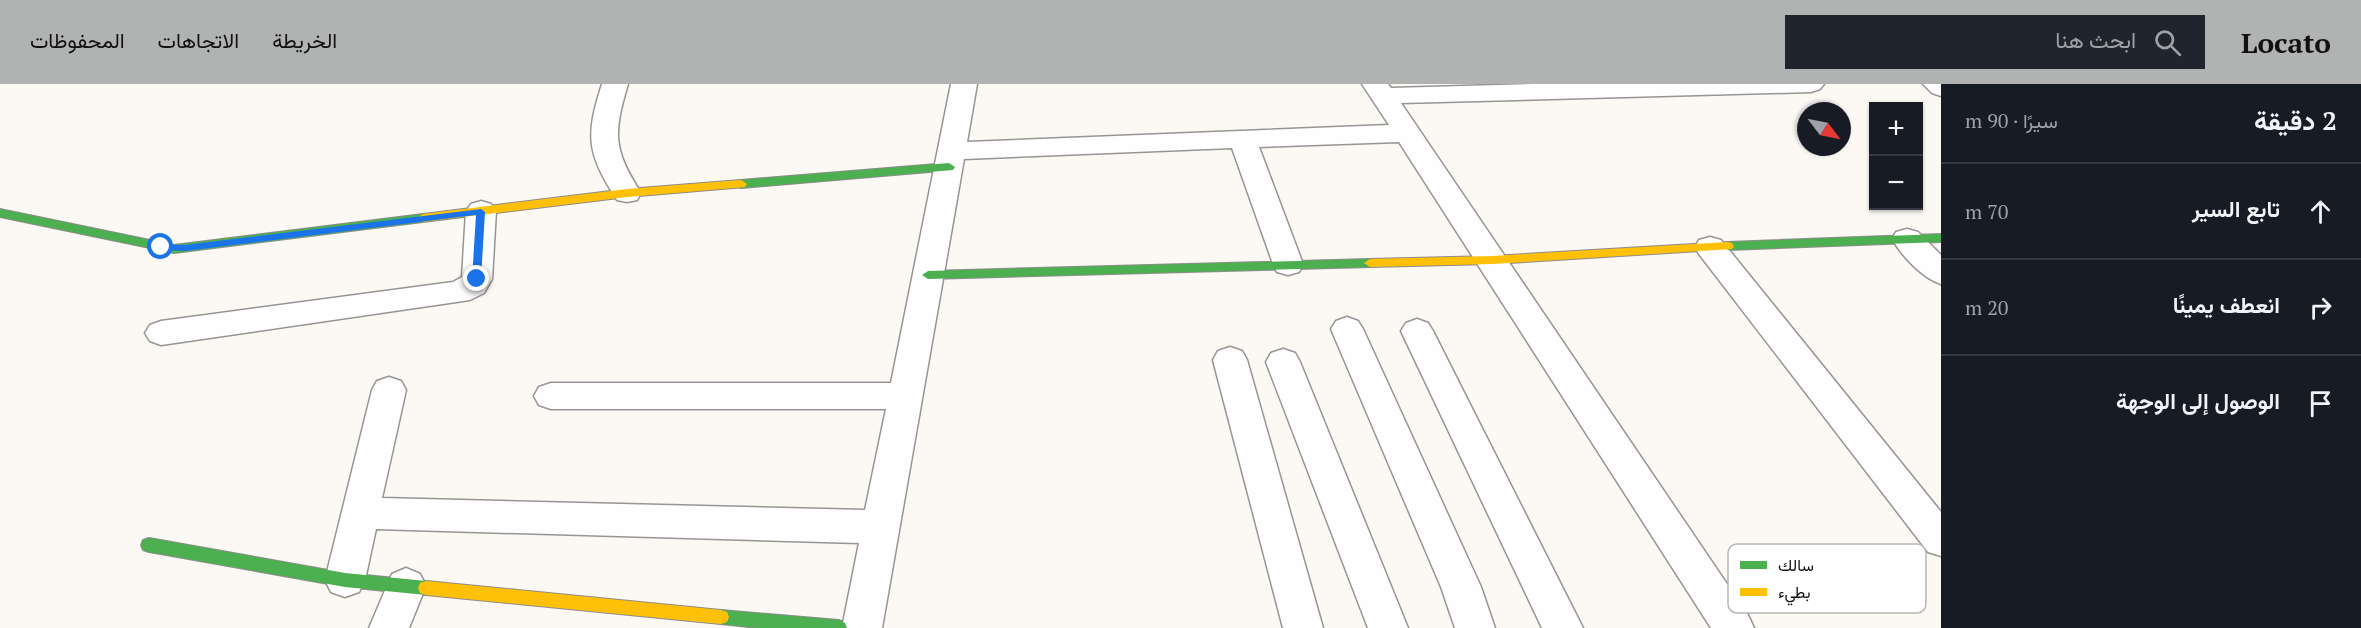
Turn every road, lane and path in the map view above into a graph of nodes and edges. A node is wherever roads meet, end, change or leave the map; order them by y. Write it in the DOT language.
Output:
graph roads {
  1 [pos="615,84"];
  2 [pos="964,84"];
  3 [pos="1811,84"];
  4 [pos="1936,84"];
  5 [pos="1742,85"];
  6 [pos="1556,87"];
  7 [pos="1941,88"];
  8 [pos="1379,90"];
  9 [pos="1407,133"];
  10 [pos="1242,138"];
  11 [pos="950,159"];
  12 [pos="627,193"];
  13 [pos="481,212"];
  14 [pos="0,213"];
  15 [pos="1941,238"];
  16 [pos="1908,239"];
  17 [pos="1710,247"];
  18 [pos="1492,260"];
  19 [pos="1288,264"];
  20 [pos="1941,273"];
  21 [pos="928,275"];
  22 [pos="1347,329"];
  23 [pos="1417,331"];
  24 [pos="161,333"];
  25 [pos="1230,360"];
  26 [pos="1283,362"];
  27 [pos="389,390"];
  28 [pos="551,396"];
  29 [pos="906,396"];
  30 [pos="361,513"];
  31 [pos="881,527"];
  32 [pos="1941,540"];
  33 [pos="149,545"];
  34 [pos="345,580"];
  35 [pos="406,586"];
  36 [pos="727,623"];
  37 [pos="389,628"];
  38 [pos="839,628"];
  39 [pos="862,628"];
  40 [pos="1303,628"];
  41 [pos="1388,628"];
  42 [pos="1475,628"];
  43 [pos="1563,628"];
  44 [pos="1734,628"];
  1 -- 12 [label="street"];
  2 -- 11 [label="street"];
  3 -- 5 [label="street"];
  4 -- 7 [label="street"];
  5 -- 6 [label="street"];
  6 -- 8 [label="street"];
  8 -- 9 [label="street"];
  9 -- 10 [label="street"];
  9 -- 18 [label="street"];
  10 -- 11 [label="street"];
  10 -- 19 [label="street"];
  11 -- 12 [label="street"];
  11 -- 21 [label="street"];
  12 -- 13 [label="street"];
  13 -- 14 [label="street"];
  13 -- 24 [label="street"];
  15 -- 16 [label="street"];
  16 -- 17 [label="street"];
  16 -- 20 [label="street"];
  17 -- 18 [label="street"];
  17 -- 32 [label="street"];
  18 -- 19 [label="street"];
  18 -- 44 [label="street"];
  19 -- 21 [label="street"];
  21 -- 29 [label="street"];
  22 -- 42 [label="street"];
  23 -- 43 [label="street"];
  25 -- 40 [label="street"];
  26 -- 41 [label="street"];
  27 -- 30 [label="street"];
  28 -- 29 [label="street"];
  29 -- 31 [label="street"];
  30 -- 31 [label="street"];
  30 -- 34 [label="street"];
  31 -- 39 [label="street"];
  33 -- 34 [label="street"];
  34 -- 35 [label="street"];
  35 -- 36 [label="street"];
  35 -- 37 [label="street"];
  36 -- 38 [label="street"];
}
